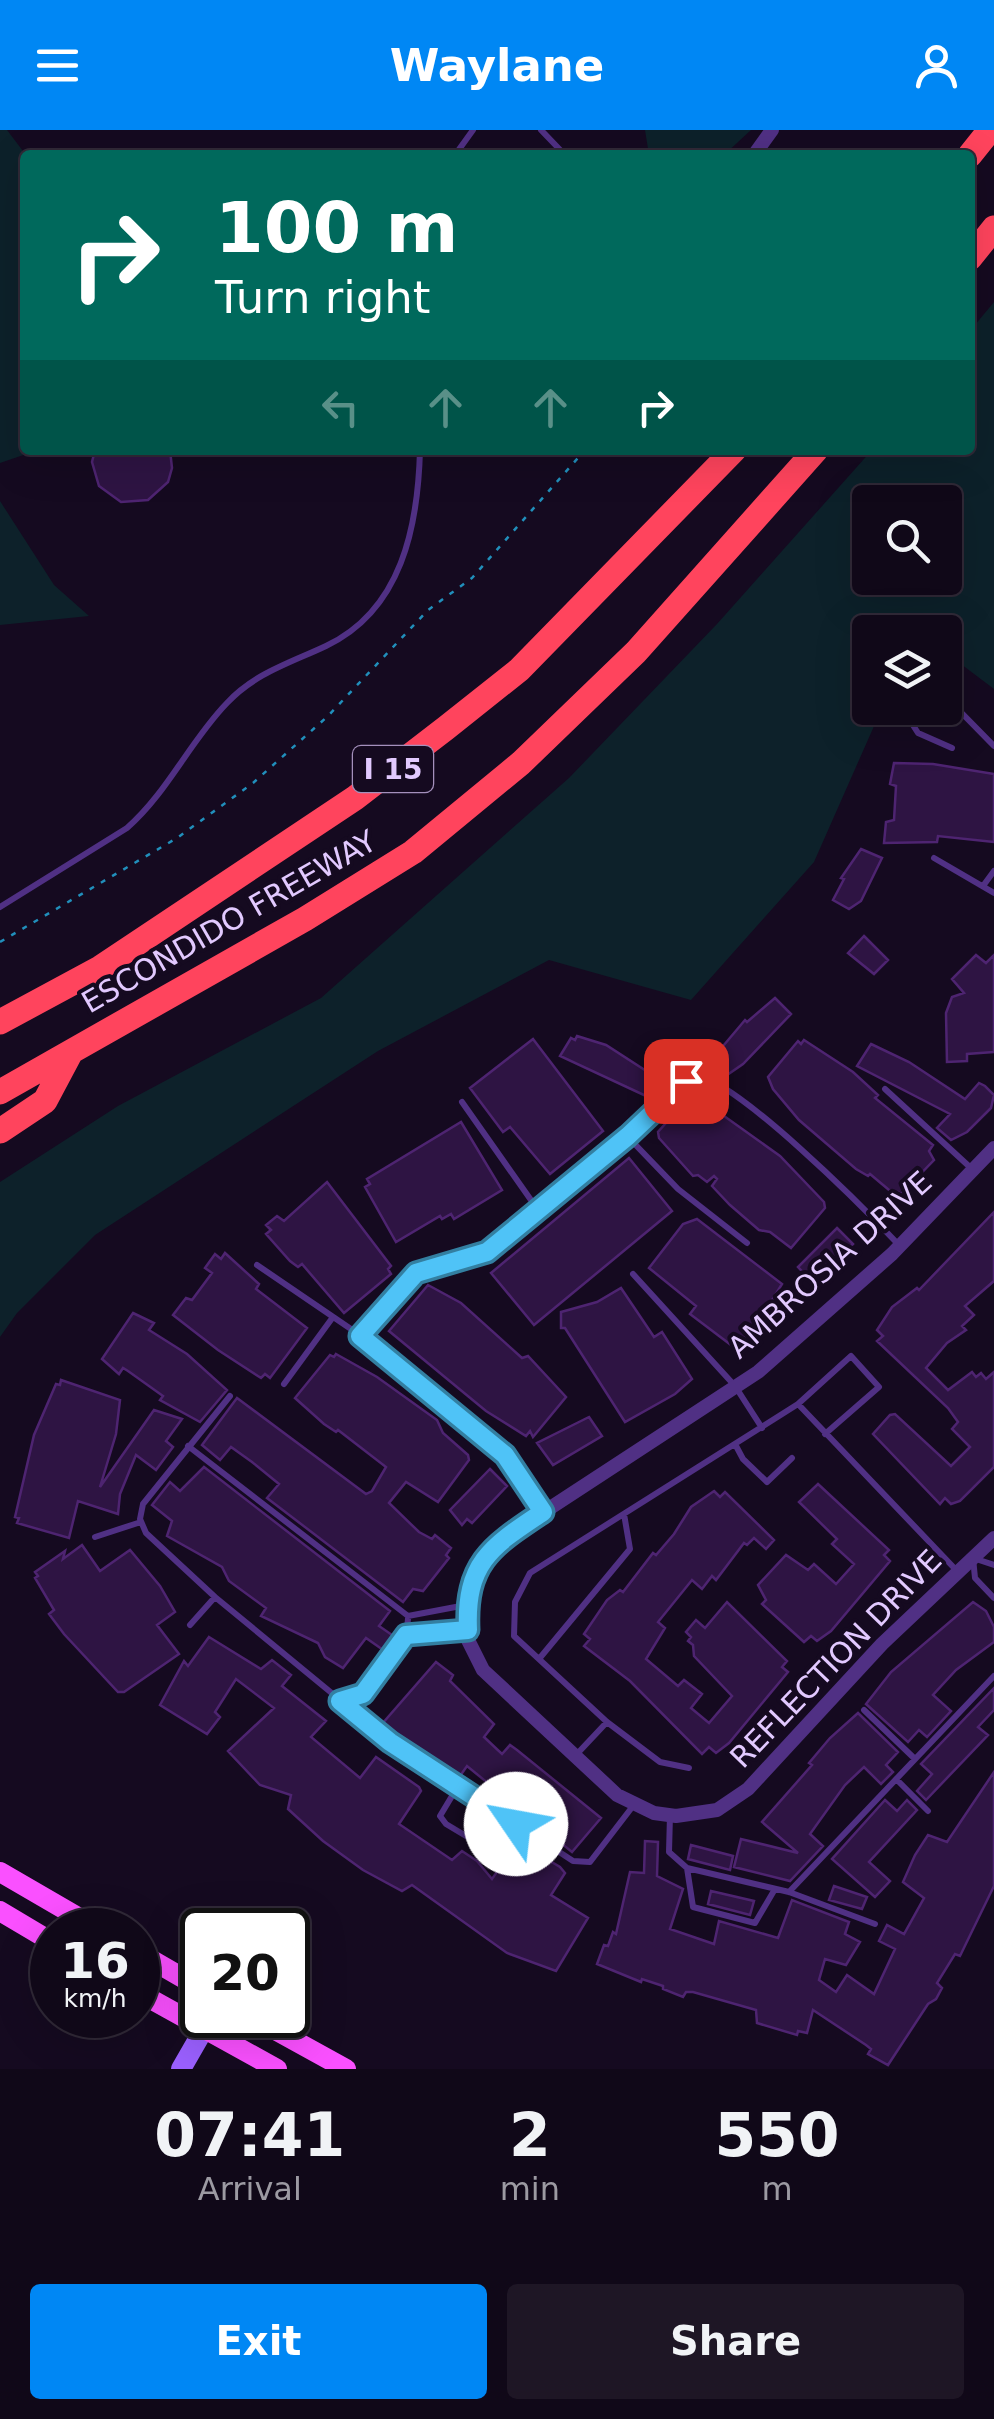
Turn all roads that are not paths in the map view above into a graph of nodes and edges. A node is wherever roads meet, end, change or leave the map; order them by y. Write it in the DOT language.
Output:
graph roads {
  1 [pos="541,130"];
  2 [pos="990,130"];
  3 [pos="560,150"];
  4 [pos="974,150"];
  5 [pos="994,228"];
  6 [pos="975,252"];
  7 [pos="420,455"];
  8 [pos="729,455"];
  9 [pos="812,455"];
  10 [pos="962,713"];
  11 [pos="913,725"];
  12 [pos="994,746"];
  13 [pos="952,748"];
  14 [pos="934,858"];
  15 [pos="994,871"];
  16 [pos="983,886"];
  17 [pos="994,894"];
  18 [pos="0,907"];
  19 [pos="0,1022"];
  20 [pos="71,1052"];
  21 [pos="886,1089"];
  22 [pos="0,1092"];
  23 [pos="462,1102"];
  24 [pos="0,1131"];
  25 [pos="628,1136"];
  26 [pos="994,1148"];
  27 [pos="973,1170"];
  28 [pos="538,1210"];
  29 [pos="747,1243"];
  30 [pos="900,1246"];
  31 [pos="257,1265"];
  32 [pos="633,1274"];
  33 [pos="333,1317"];
  34 [pos="360,1336"];
  35 [pos="284,1384"];
  36 [pos="735,1386"];
  37 [pos="230,1396"];
  38 [pos="798,1404"];
  39 [pos="762,1428"];
  40 [pos="825,1434"];
  41 [pos="735,1444"];
  42 [pos="188,1446"];
  43 [pos="792,1458"];
  44 [pos="543,1512"];
  45 [pos="624,1514"];
  46 [pos="141,1522"];
  47 [pos="96,1537"];
  48 [pos="994,1538"];
  49 [pos="495,1544"];
  50 [pos="973,1558"];
  51 [pos="994,1565"];
  52 [pos="959,1574"];
  53 [pos="215,1597"];
  54 [pos="994,1598"];
  55 [pos="467,1605"];
  56 [pos="408,1616"];
  57 [pos="190,1625"];
  58 [pos="468,1630"];
  59 [pos="406,1635"];
  60 [pos="539,1659"];
  61 [pos="994,1676"];
  62 [pos="340,1701"];
  63 [pos="864,1710"];
  64 [pos="607,1722"];
  65 [pos="575,1756"];
  66 [pos="915,1759"];
  67 [pos="689,1768"];
  68 [pos="896,1779"];
  69 [pos="458,1786"];
  70 [pos="633,1806"];
  71 [pos="928,1811"];
  72 [pos="670,1815"];
  73 [pos="481,1845"];
  74 [pos="687,1868"];
  75 [pos="0,1872"];
  76 [pos="774,1889"];
  77 [pos="789,1892"];
  78 [pos="62,1908"];
  79 [pos="0,1911"];
  80 [pos="875,1924"];
  81 [pos="30,1929"];
  82 [pos="199,2038"];
  83 [pos="230,2038"];
  84 [pos="290,2038"];
  85 [pos="181,2069"];
  86 [pos="277,2069"];
  87 [pos="346,2069"];
  1 -- 3 [label="lane"];
  2 -- 4 [label="highway"];
  5 -- 6 [label="highway"];
  7 -- 18 [label="lane"];
  8 -- 19 [label="highway, ESCONDIDO FREEWAY / I 15"];
  9 -- 20 [label="highway, ESCONDIDO FREEWAY / I 15"];
  10 -- 12 [label="lane"];
  11 -- 13 [label="lane"];
  14 -- 16 [label="lane"];
  15 -- 16 [label="lane"];
  16 -- 17 [label="lane"];
  20 -- 22 [label="highway, ESCONDIDO FREEWAY / I 15"];
  20 -- 24 [label="highway"];
  21 -- 27 [label="lane"];
  23 -- 28 [label="lane"];
  25 -- 28 [label="lane"];
  25 -- 29 [label="lane"];
  25 -- 30 [label="lane"];
  26 -- 27 [label="street, AMBROSIA DRIVE"];
  27 -- 30 [label="street, AMBROSIA DRIVE"];
  28 -- 34 [label="lane"];
  30 -- 36 [label="street, AMBROSIA DRIVE"];
  31 -- 33 [label="lane"];
  32 -- 36 [label="lane"];
  33 -- 34 [label="lane"];
  33 -- 35 [label="lane"];
  34 -- 44 [label="lane"];
  36 -- 39 [label="lane"];
  36 -- 44 [label="street, AMBROSIA DRIVE"];
  37 -- 42 [label="lane"];
  38 -- 39 [label="lane"];
  38 -- 40 [label="lane"];
  38 -- 40 [label="lane"];
  39 -- 41 [label="lane"];
  40 -- 52 [label="lane"];
  41 -- 43 [label="lane"];
  41 -- 45 [label="lane"];
  42 -- 46 [label="lane"];
  42 -- 56 [label="lane"];
  44 -- 49 [label="street, AMBROSIA DRIVE"];
  45 -- 60 [label="lane"];
  45 -- 60 [label="lane"];
  46 -- 47 [label="lane"];
  46 -- 53 [label="lane"];
  48 -- 50 [label="street, REFLECTION DRIVE"];
  49 -- 55 [label="street, REFLECTION DRIVE"];
  50 -- 51 [label="lane"];
  50 -- 52 [label="street, REFLECTION DRIVE"];
  50 -- 54 [label="lane"];
  52 -- 72 [label="street, REFLECTION DRIVE"];
  53 -- 57 [label="lane"];
  53 -- 62 [label="lane"];
  55 -- 56 [label="lane"];
  55 -- 58 [label="street, REFLECTION DRIVE"];
  56 -- 59 [label="lane"];
  58 -- 59 [label="lane"];
  58 -- 65 [label="street, REFLECTION DRIVE"];
  59 -- 62 [label="lane"];
  60 -- 64 [label="lane"];
  61 -- 66 [label="lane"];
  62 -- 69 [label="lane"];
  63 -- 66 [label="lane"];
  64 -- 65 [label="lane"];
  64 -- 67 [label="lane"];
  65 -- 70 [label="street, REFLECTION DRIVE"];
  66 -- 68 [label="lane"];
  68 -- 71 [label="lane"];
  68 -- 77 [label="lane"];
  69 -- 70 [label="lane"];
  69 -- 73 [label="lane"];
  70 -- 72 [label="street, REFLECTION DRIVE"];
  72 -- 74 [label="lane"];
  74 -- 76 [label="lane"];
  74 -- 76 [label="lane"];
  75 -- 78 [label="main road"];
  76 -- 77 [label="lane"];
  77 -- 80 [label="lane"];
  79 -- 81 [label="main road"];
  82 -- 85 [label="main road"];
  83 -- 86 [label="main road"];
  84 -- 87 [label="main road"];
}
